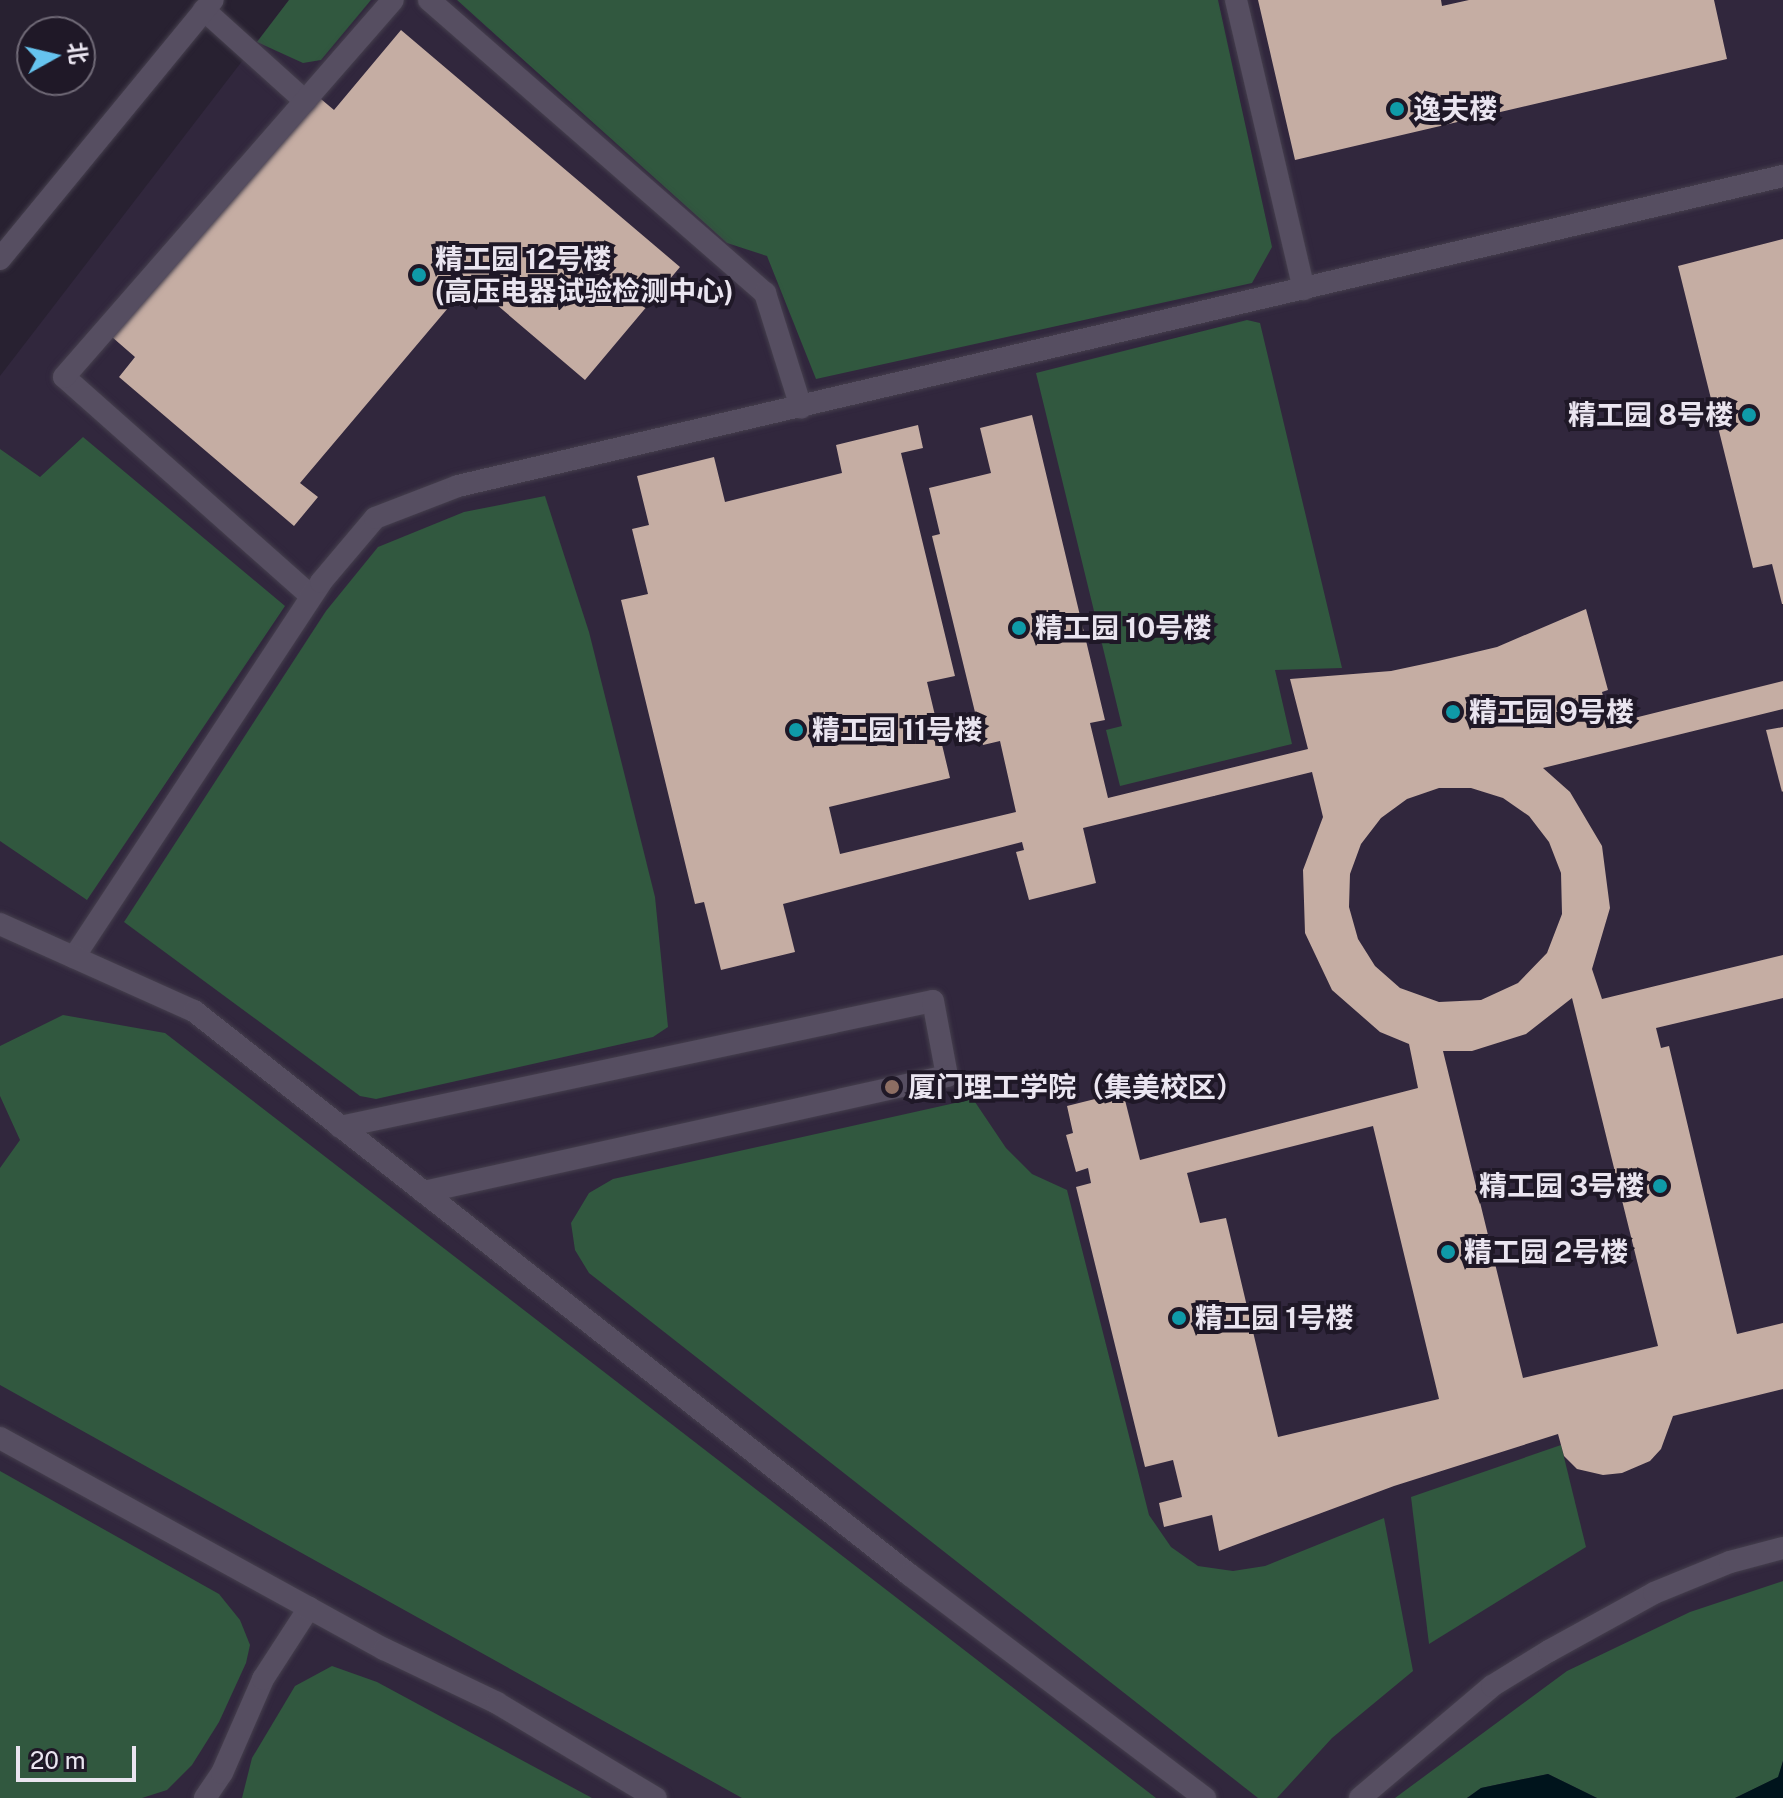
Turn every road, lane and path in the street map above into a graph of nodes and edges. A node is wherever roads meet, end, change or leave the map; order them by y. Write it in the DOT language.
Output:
graph roads {
  1 [pos="393,0"];
  2 [pos="429,0"];
  3 [pos="1236,0"];
  4 [pos="209,5"];
  5 [pos="305,101"];
  6 [pos="1783,176"];
  7 [pos="0,259"];
  8 [pos="1304,289"];
  9 [pos="801,407"];
  10 [pos="311,596"];
  11 [pos="0,924"];
  12 [pos="74,957"];
  13 [pos="340,1127"];
  14 [pos="424,1192"];
  15 [pos="0,1438"];
  16 [pos="1783,1548"];
  17 [pos="309,1608"];
  18 [pos="205,1798"];
  19 [pos="656,1798"];
  20 [pos="1205,1798"];
  21 [pos="1360,1798"];
  1 -- 5 [label="street"];
  2 -- 9 [label="street"];
  3 -- 8 [label="street"];
  4 -- 5 [label="street"];
  4 -- 7 [label="street"];
  5 -- 10 [label="street"];
  6 -- 8 [label="street"];
  8 -- 9 [label="street"];
  9 -- 10 [label="street"];
  10 -- 12 [label="street"];
  11 -- 12 [label="street"];
  12 -- 13 [label="street"];
  13 -- 14 [label="street"];
  13 -- 14 [label="street"];
  14 -- 20 [label="street"];
  15 -- 17 [label="street"];
  16 -- 21 [label="street"];
  17 -- 18 [label="street"];
  17 -- 19 [label="street"];
}
